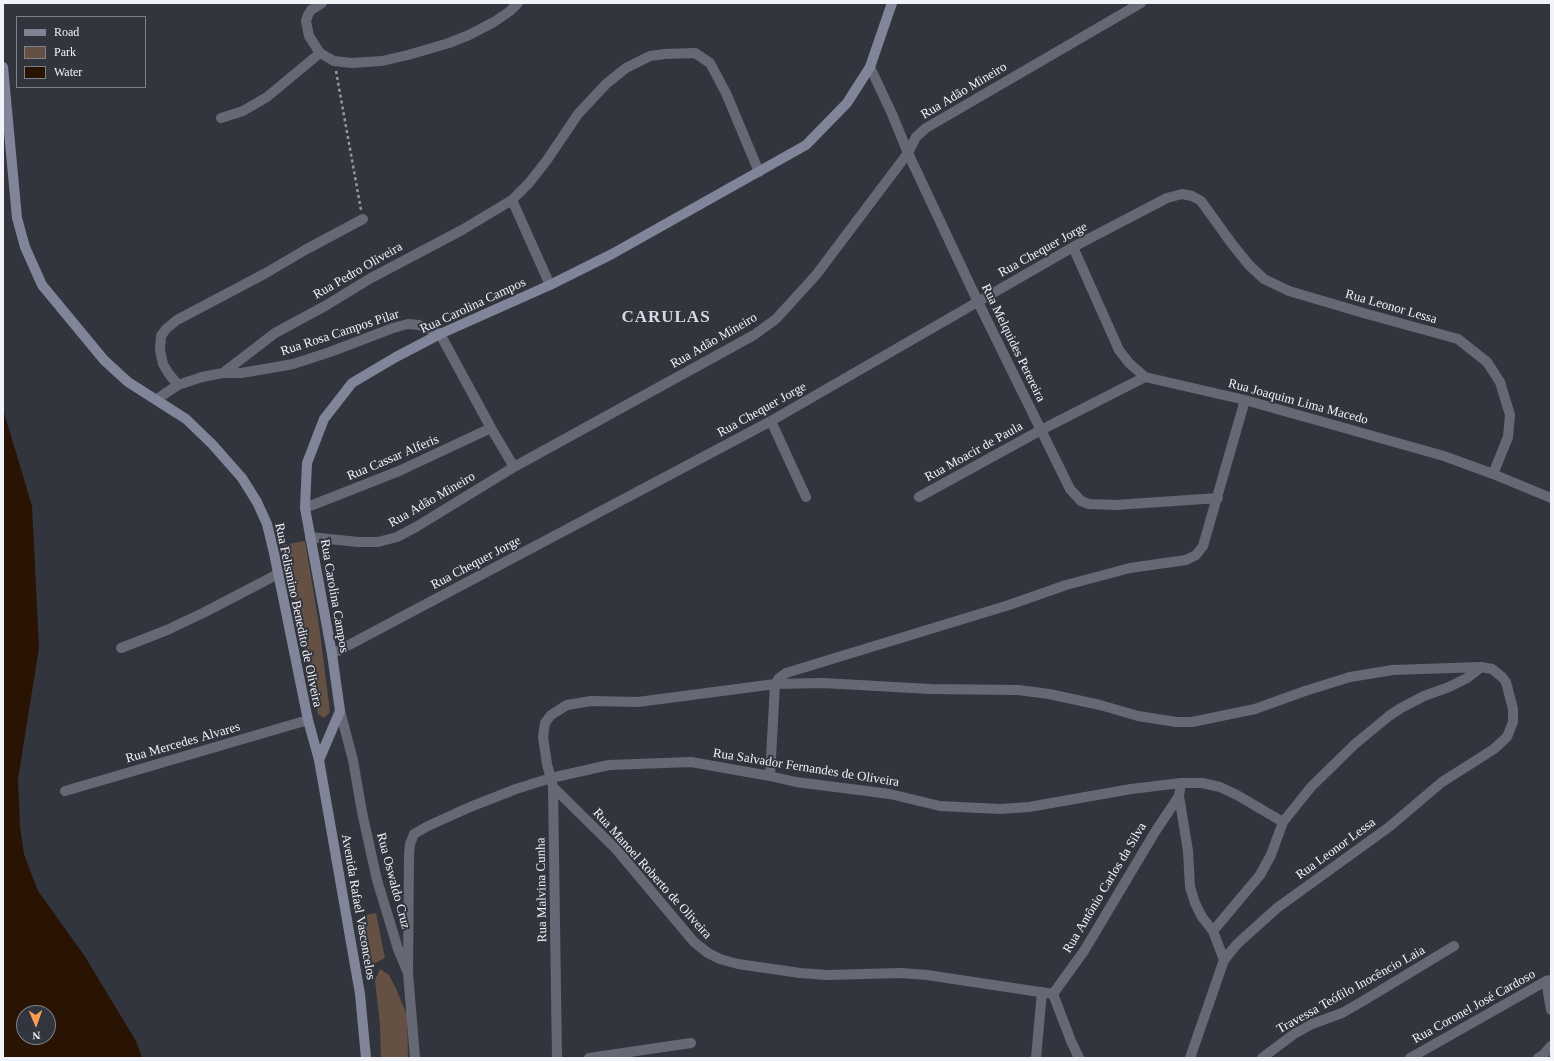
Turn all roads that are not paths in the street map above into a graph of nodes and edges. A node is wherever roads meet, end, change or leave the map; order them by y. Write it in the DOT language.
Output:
graph roads {
  1 [pos="322,3"];
  2 [pos="518,3"];
  3 [pos="892,3"];
  4 [pos="1141,3"];
  5 [pos="320,53"];
  6 [pos="3,67"];
  7 [pos="870,67"];
  8 [pos="221,118"];
  9 [pos="908,153"];
  10 [pos="759,172"];
  11 [pos="512,200"];
  12 [pos="1201,201"];
  13 [pos="363,220"];
  14 [pos="1073,247"];
  15 [pos="550,285"];
  16 [pos="978,302"];
  17 [pos="440,334"];
  18 [pos="223,373"];
  19 [pos="1145,377"];
  20 [pos="178,385"];
  21 [pos="157,399"];
  22 [pos="1245,400"];
  23 [pos="771,421"];
  24 [pos="491,428"];
  25 [pos="1041,430"];
  26 [pos="514,467"];
  27 [pos="1493,474"];
  28 [pos="806,497"];
  29 [pos="918,497"];
  30 [pos="1218,498"];
  31 [pos="1551,498"];
  32 [pos="305,508"];
  33 [pos="310,537"];
  34 [pos="278,574"];
  35 [pos="121,648"];
  36 [pos="332,654"];
  37 [pos="1481,667"];
  38 [pos="775,684"];
  39 [pos="340,711"];
  40 [pos="308,720"];
  41 [pos="319,760"];
  42 [pos="770,776"];
  43 [pos="552,782"];
  44 [pos="1181,783"];
  45 [pos="65,791"];
  46 [pos="1179,796"];
  47 [pos="1283,822"];
  48 [pos="1213,931"];
  49 [pos="1454,946"];
  50 [pos="1224,960"];
  51 [pos="408,973"];
  52 [pos="1548,980"];
  53 [pos="1042,992"];
  54 [pos="1053,994"];
  55 [pos="1551,1010"];
  56 [pos="691,1043"];
  57 [pos="1551,1046"];
  58 [pos="366,1058"];
  59 [pos="415,1058"];
  60 [pos="557,1058"];
  61 [pos="589,1058"];
  62 [pos="1036,1058"];
  63 [pos="1079,1058"];
  64 [pos="1190,1058"];
  65 [pos="1262,1058"];
  66 [pos="1410,1058"];
  67 [pos="1538,1058"];
  1 -- 5 [label="street"];
  2 -- 5 [label="street"];
  3 -- 7 [label="main road, Rua Carolina Campos"];
  4 -- 9 [label="street, Rua Adão Mineiro"];
  5 -- 8 [label="street"];
  6 -- 21 [label="main road, Rua Felismino Benedito de Oliveira"];
  7 -- 9 [label="street, Rua Melquides Perereira"];
  7 -- 10 [label="main road, Rua Carolina Campos"];
  9 -- 16 [label="street, Rua Melquides Perereira"];
  9 -- 26 [label="street, Rua Adão Mineiro"];
  10 -- 11 [label="street, Rua Pedro Oliveira"];
  10 -- 15 [label="main road, Rua Carolina Campos"];
  11 -- 15 [label="street"];
  11 -- 18 [label="street, Rua Pedro Oliveira"];
  12 -- 14 [label="street, Rua Chequer Jorge"];
  12 -- 27 [label="street, Rua Leonor Lessa"];
  13 -- 20 [label="street"];
  14 -- 16 [label="street, Rua Chequer Jorge"];
  14 -- 19 [label="street"];
  15 -- 17 [label="main road, Rua Carolina Campos"];
  16 -- 23 [label="street, Rua Chequer Jorge"];
  16 -- 25 [label="street, Rua Melquides Perereira"];
  17 -- 18 [label="street, Rua Rosa Campos Pilar"];
  17 -- 24 [label="street"];
  17 -- 32 [label="main road, Rua Carolina Campos"];
  18 -- 20 [label="street, Rua Rosa Campos Pilar"];
  19 -- 22 [label="street, Rua Joaquim Lima Macedo"];
  19 -- 25 [label="street"];
  20 -- 21 [label="street, Rua Rosa Campos Pilar"];
  21 -- 34 [label="main road, Rua Felismino Benedito de Oliveira"];
  22 -- 27 [label="street, Rua Joaquim Lima Macedo"];
  22 -- 30 [label="street"];
  23 -- 28 [label="street"];
  23 -- 36 [label="street, Rua Chequer Jorge"];
  24 -- 26 [label="street"];
  24 -- 32 [label="street, Rua Cassar Alferis"];
  25 -- 29 [label="street, Rua Moacir de Paula"];
  25 -- 30 [label="street, Rua Melquides Perereira"];
  26 -- 33 [label="street, Rua Adão Mineiro"];
  27 -- 31 [label="street, Rua Joaquim Lima Macedo"];
  30 -- 38 [label="street"];
  32 -- 33 [label="main road, Rua Carolina Campos"];
  33 -- 36 [label="main road, Rua Carolina Campos"];
  34 -- 35 [label="street"];
  34 -- 40 [label="main road, Rua Felismino Benedito de Oliveira"];
  36 -- 39 [label="main road, Rua Carolina Campos"];
  37 -- 38 [label="street"];
  37 -- 47 [label="street"];
  37 -- 50 [label="street, Rua Leonor Lessa"];
  38 -- 42 [label="street"];
  38 -- 43 [label="street, Rua Malvina Cunha"];
  39 -- 41 [label="main road"];
  39 -- 51 [label="street, Rua Oswaldo Cruz"];
  40 -- 41 [label="main road, Rua Felismino Benedito de Oliveira"];
  40 -- 45 [label="street, Rua Mercedes Alvares"];
  41 -- 58 [label="main road, Avenida Rafael Vasconcelos"];
  42 -- 43 [label="street, Rua Salvador Fernandes de Oliveira"];
  42 -- 44 [label="street, Rua Salvador Fernandes de Oliveira"];
  43 -- 51 [label="street, Rua Salvador Fernandes de Oliveira"];
  43 -- 53 [label="street, Rua Manoel Roberto de Oliveira"];
  43 -- 60 [label="street, Rua Malvina Cunha"];
  44 -- 46 [label="street"];
  44 -- 47 [label="street, Rua Salvador Fernandes de Oliveira"];
  46 -- 48 [label="street"];
  46 -- 54 [label="street, Rua Antônio Carlos da Silva"];
  47 -- 48 [label="street"];
  48 -- 50 [label="street"];
  49 -- 65 [label="street, Travessa Teófilo Inocêncio Laia"];
  50 -- 64 [label="street, Rua Leonor Lessa"];
  51 -- 59 [label="street, Rua Oswaldo Cruz"];
  52 -- 55 [label="street"];
  52 -- 66 [label="street, Rua Coronel José Cardoso"];
  53 -- 54 [label="street, Rua Manoel Roberto de Oliveira"];
  53 -- 62 [label="street"];
  54 -- 63 [label="street"];
  56 -- 61 [label="street"];
  57 -- 67 [label="street"];
}
